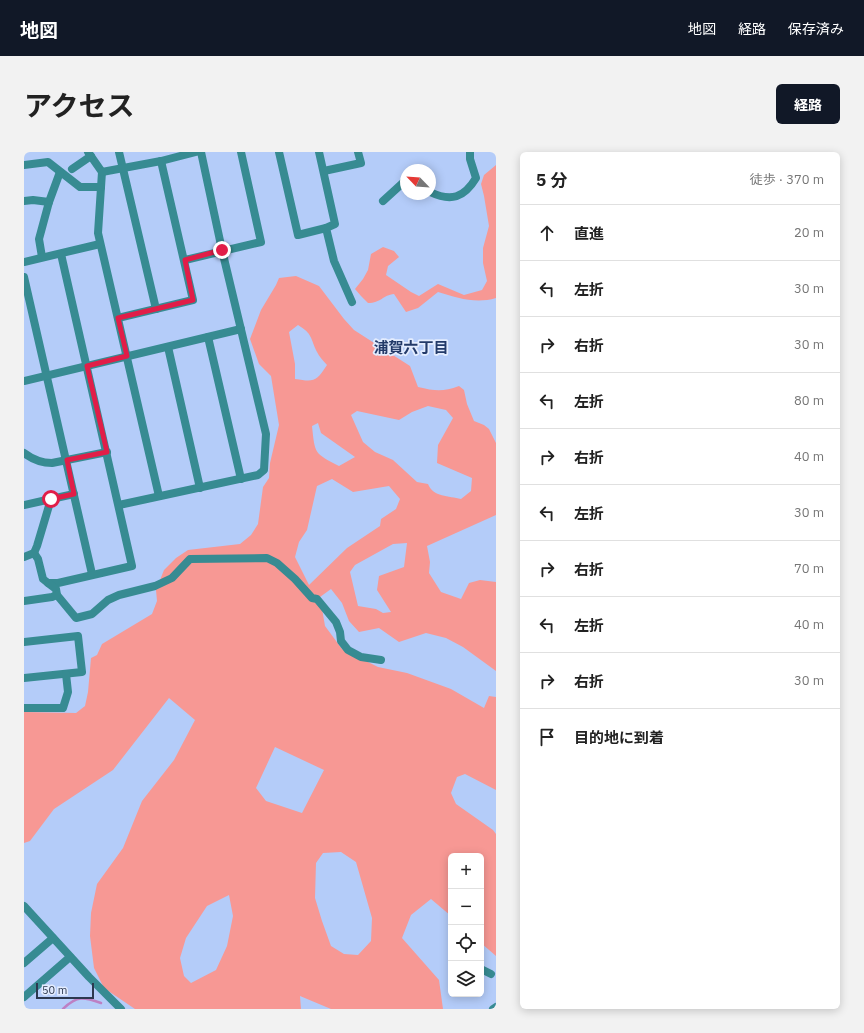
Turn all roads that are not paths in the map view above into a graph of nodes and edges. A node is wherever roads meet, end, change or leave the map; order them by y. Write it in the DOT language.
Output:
graph roads {
  1 [pos="118,152"];
  2 [pos="196,152"];
  3 [pos="201,152"];
  4 [pos="241,152"];
  5 [pos="279,152"];
  6 [pos="319,152"];
  7 [pos="358,152"];
  8 [pos="470,152"];
  9 [pos="89,154"];
  10 [pos="161,161"];
  11 [pos="24,165"];
  12 [pos="72,169"];
  13 [pos="122,169"];
  14 [pos="324,171"];
  15 [pos="60,172"];
  16 [pos="102,172"];
  17 [pos="400,185"];
  18 [pos="102,187"];
  19 [pos="436,194"];
  20 [pos="24,201"];
  21 [pos="383,201"];
  22 [pos="49,202"];
  23 [pos="326,228"];
  24 [pos="100,244"];
  25 [pos="222,250"];
  26 [pos="61,254"];
  27 [pos="42,257"];
  28 [pos="185,260"];
  29 [pos="24,262"];
  30 [pos="24,277"];
  31 [pos="352,302"];
  32 [pos="156,309"];
  33 [pos="118,318"];
  34 [pos="241,329"];
  35 [pos="208,337"];
  36 [pos="168,347"];
  37 [pos="127,356"];
  38 [pos="87,366"];
  39 [pos="47,375"];
  40 [pos="24,381"];
  41 [pos="107,452"];
  42 [pos="24,453"];
  43 [pos="67,460"];
  44 [pos="241,479"];
  45 [pos="200,488"];
  46 [pos="74,494"];
  47 [pos="159,496"];
  48 [pos="51,499"];
  49 [pos="24,505"];
  50 [pos="118,505"];
  51 [pos="34,553"];
  52 [pos="24,557"];
  53 [pos="92,574"];
  54 [pos="48,583"];
  55 [pos="57,595"];
  56 [pos="24,601"];
  57 [pos="24,642"];
  58 [pos="381,660"];
  59 [pos="66,674"];
  60 [pos="24,678"];
  61 [pos="24,708"];
  62 [pos="24,906"];
  63 [pos="53,938"];
  64 [pos="70,956"];
  65 [pos="24,962"];
  66 [pos="484,970"];
  67 [pos="491,974"];
  68 [pos="24,997"];
  69 [pos="496,1007"];
  70 [pos="121,1009"];
  71 [pos="493,1009"];
  1 -- 13 [label="street"];
  2 -- 10 [label="street"];
  3 -- 25 [label="street"];
  4 -- 25 [label="street"];
  5 -- 23 [label="street"];
  6 -- 14 [label="street"];
  7 -- 14 [label="street"];
  8 -- 19 [label="street"];
  9 -- 12 [label="street"];
  9 -- 16 [label="street"];
  10 -- 13 [label="street"];
  10 -- 28 [label="street"];
  11 -- 15 [label="street"];
  13 -- 16 [label="street"];
  13 -- 32 [label="street"];
  14 -- 23 [label="street"];
  15 -- 18 [label="street"];
  15 -- 22 [label="street"];
  16 -- 18 [label="street"];
  17 -- 21 [label="street"];
  18 -- 24 [label="street"];
  20 -- 22 [label="street"];
  22 -- 27 [label="street"];
  23 -- 31 [label="street"];
  24 -- 26 [label="street"];
  24 -- 33 [label="street"];
  25 -- 28 [label="street"];
  25 -- 34 [label="street"];
  26 -- 27 [label="street"];
  26 -- 38 [label="street"];
  27 -- 29 [label="street"];
  28 -- 32 [label="street"];
  30 -- 39 [label="street"];
  32 -- 33 [label="street"];
  33 -- 37 [label="street"];
  34 -- 35 [label="street"];
  34 -- 44 [label="street"];
  35 -- 36 [label="street"];
  35 -- 44 [label="street"];
  36 -- 37 [label="street"];
  36 -- 45 [label="street"];
  37 -- 38 [label="street"];
  37 -- 47 [label="street"];
  38 -- 39 [label="street"];
  38 -- 41 [label="street"];
  39 -- 40 [label="street"];
  39 -- 43 [label="street"];
  41 -- 43 [label="street"];
  41 -- 50 [label="street"];
  42 -- 43 [label="street"];
  43 -- 46 [label="street"];
  44 -- 45 [label="street"];
  45 -- 47 [label="street"];
  46 -- 48 [label="street"];
  46 -- 53 [label="street"];
  47 -- 50 [label="street"];
  48 -- 49 [label="street"];
  48 -- 51 [label="street"];
  50 -- 53 [label="street"];
  51 -- 52 [label="street"];
  51 -- 54 [label="street"];
  53 -- 54 [label="street"];
  54 -- 55 [label="street"];
  55 -- 56 [label="street"];
  55 -- 58 [label="street"];
  57 -- 59 [label="street"];
  59 -- 60 [label="street"];
  59 -- 61 [label="street"];
  62 -- 63 [label="street"];
  63 -- 64 [label="street"];
  63 -- 65 [label="street"];
  64 -- 68 [label="street"];
  64 -- 70 [label="street"];
  66 -- 67 [label="street"];
  69 -- 71 [label="street"];
}
